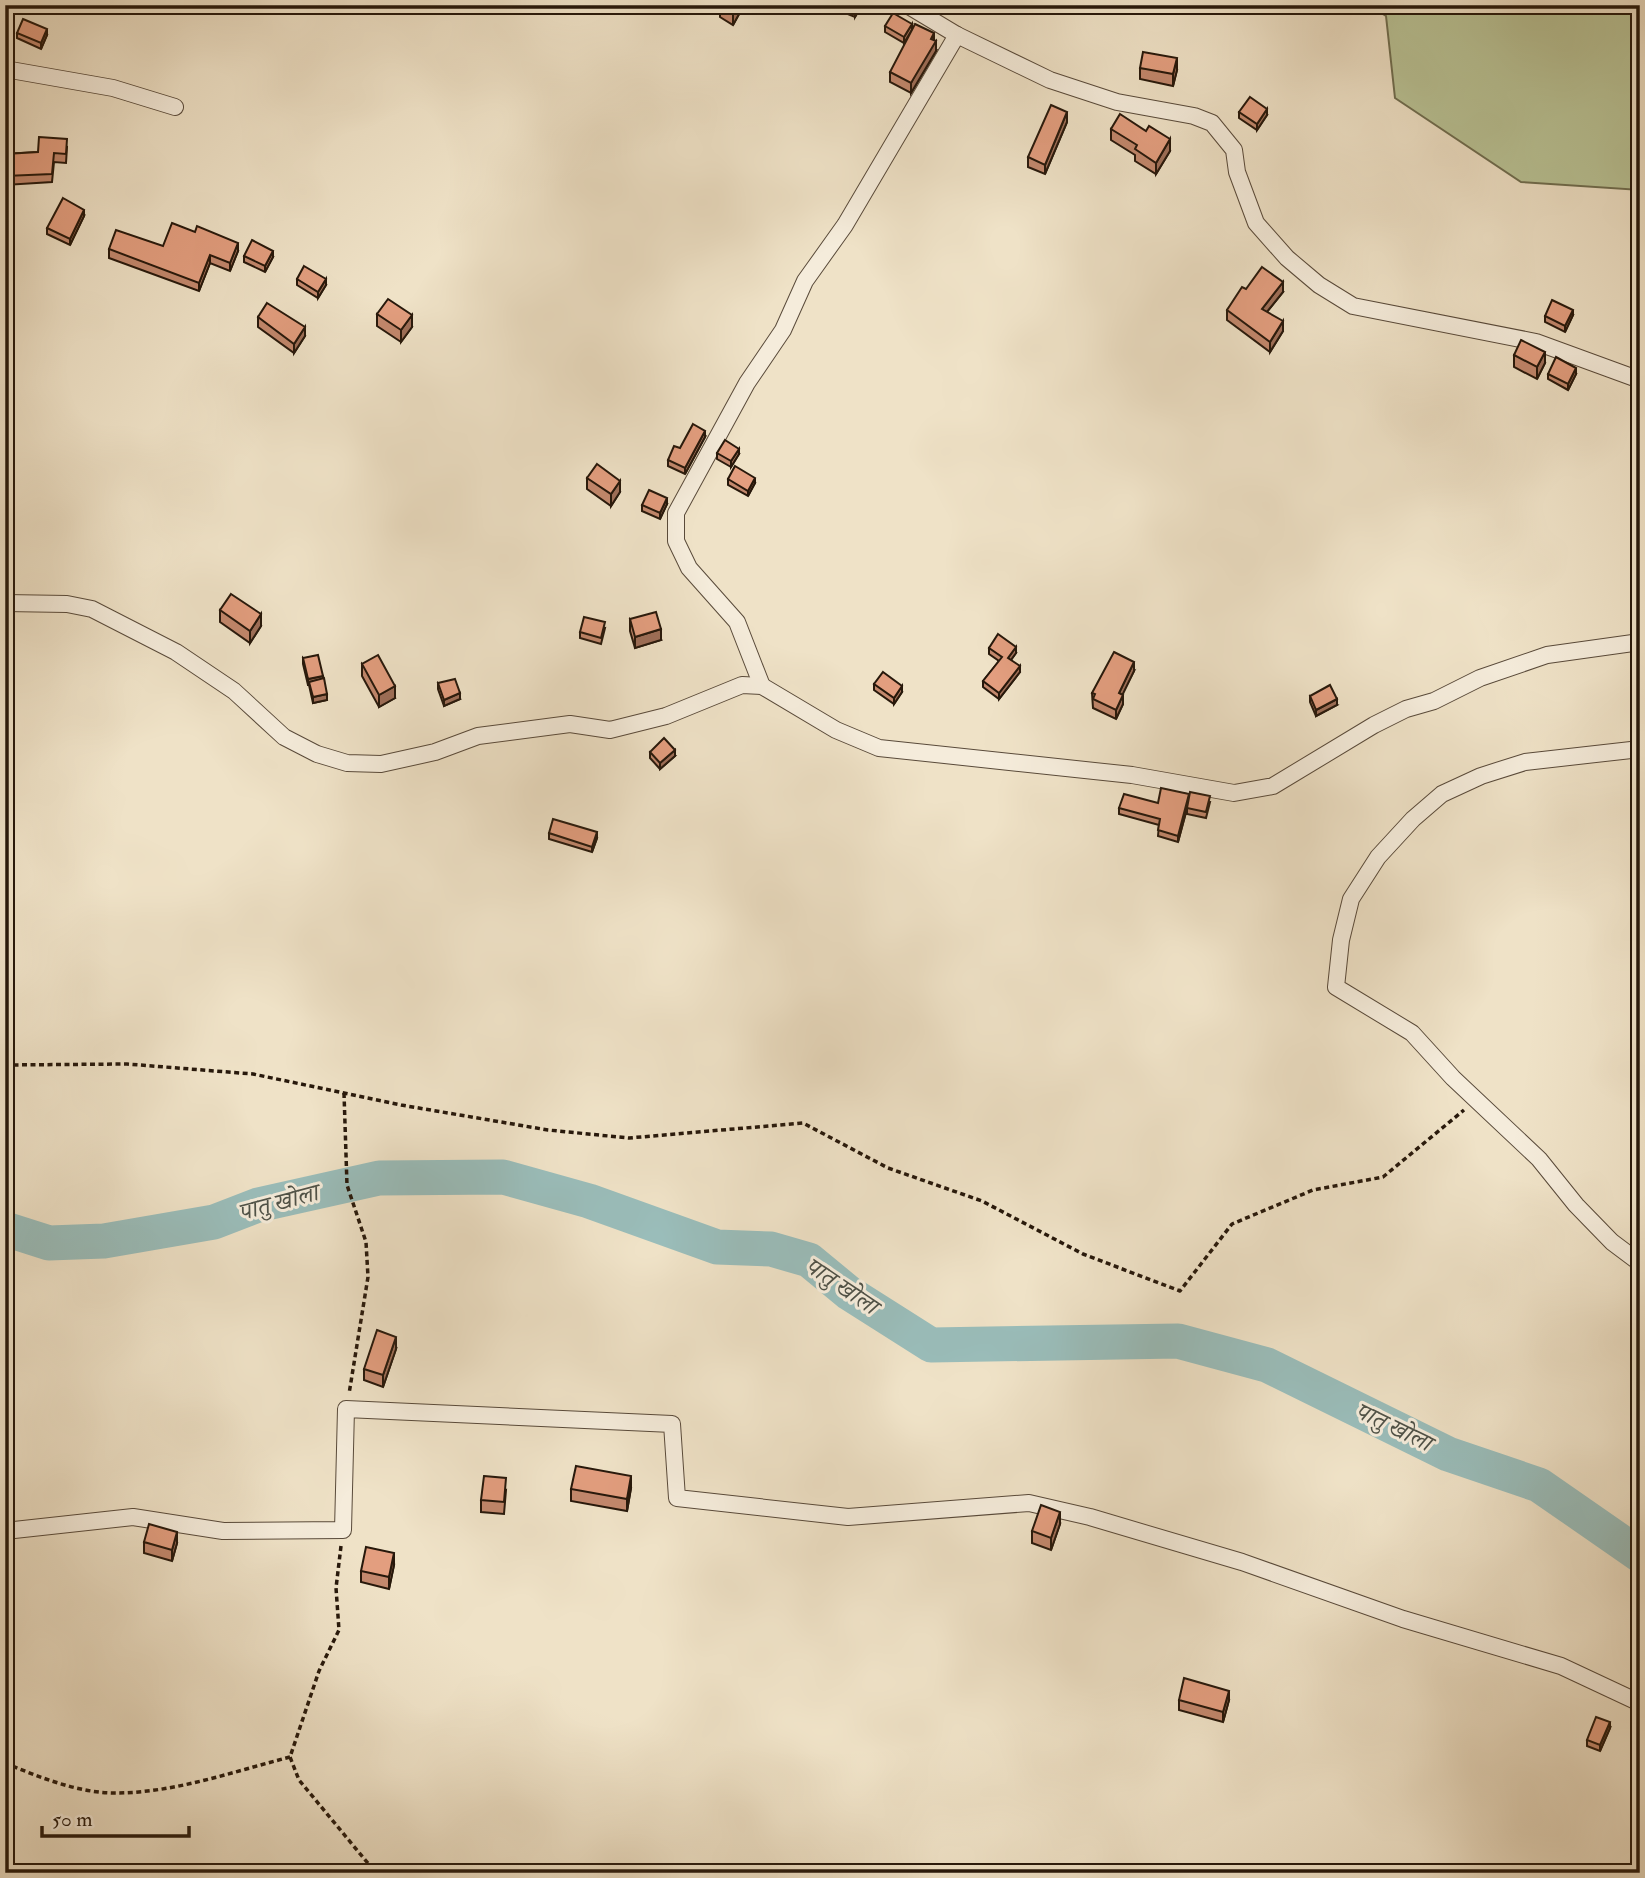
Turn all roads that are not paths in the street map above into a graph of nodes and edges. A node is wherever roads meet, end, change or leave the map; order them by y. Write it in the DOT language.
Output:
graph roads {
  1 [pos="907,5"];
  2 [pos="957,35"];
  3 [pos="5,69"];
  4 [pos="175,107"];
  5 [pos="1640,380"];
  6 [pos="5,603"];
  7 [pos="1640,642"];
  8 [pos="762,685"];
  9 [pos="1640,749"];
  10 [pos="1640,1263"];
  11 [pos="5,1531"];
  12 [pos="1640,1703"];
  1 -- 2 [label="street"];
  2 -- 5 [label="street"];
  2 -- 8 [label="street"];
  3 -- 4 [label="street"];
  6 -- 8 [label="street"];
  7 -- 8 [label="street"];
  9 -- 10 [label="street"];
  11 -- 12 [label="street"];
}
